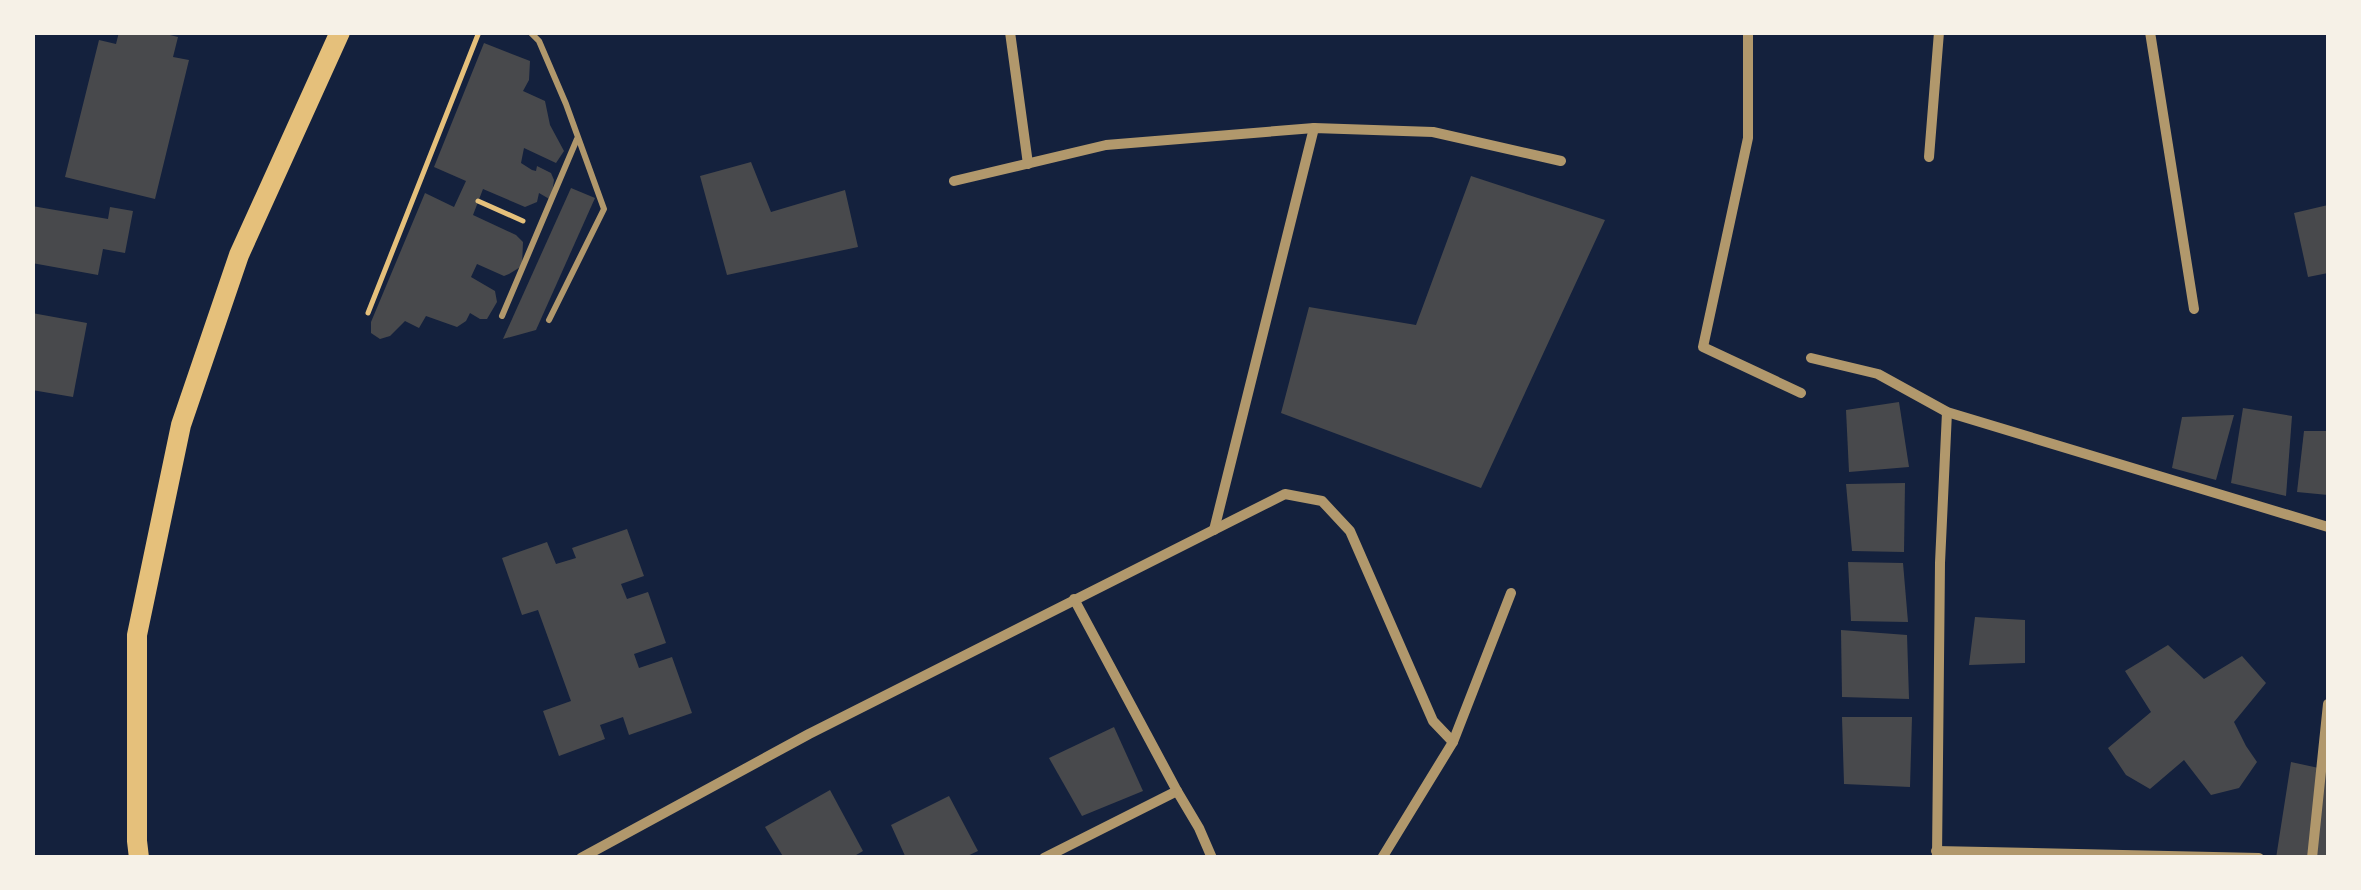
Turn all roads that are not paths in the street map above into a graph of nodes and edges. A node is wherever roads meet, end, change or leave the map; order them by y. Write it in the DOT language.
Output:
graph roads {
  1 [pos="340,32"];
  2 [pos="530,32"];
  3 [pos="1010,32"];
  4 [pos="1748,32"];
  5 [pos="1939,32"];
  6 [pos="2150,32"];
  7 [pos="1314,128"];
  8 [pos="578,138"];
  9 [pos="1929,157"];
  10 [pos="1561,162"];
  11 [pos="1028,164"];
  12 [pos="954,181"];
  13 [pos="2194,308"];
  14 [pos="502,316"];
  15 [pos="549,320"];
  16 [pos="1812,358"];
  17 [pos="1801,394"];
  18 [pos="1946,412"];
  19 [pos="2328,527"];
  20 [pos="1214,530"];
  21 [pos="1511,593"];
  22 [pos="1074,599"];
  23 [pos="2328,704"];
  24 [pos="1453,742"];
  25 [pos="1177,791"];
  26 [pos="1937,854"];
  27 [pos="139,858"];
  28 [pos="581,858"];
  29 [pos="1044,858"];
  30 [pos="1212,858"];
  31 [pos="1382,858"];
  32 [pos="2259,858"];
  33 [pos="2312,858"];
  1 -- 27 [label="main road"];
  2 -- 8 [label="lane"];
  3 -- 11 [label="street"];
  4 -- 17 [label="street"];
  5 -- 9 [label="street"];
  6 -- 13 [label="street"];
  7 -- 10 [label="street"];
  7 -- 11 [label="street"];
  7 -- 20 [label="street"];
  8 -- 14 [label="lane"];
  8 -- 15 [label="lane"];
  11 -- 12 [label="street"];
  16 -- 18 [label="street"];
  18 -- 19 [label="street"];
  18 -- 26 [label="street"];
  20 -- 22 [label="street"];
  20 -- 24 [label="street"];
  21 -- 24 [label="street"];
  22 -- 25 [label="street"];
  22 -- 28 [label="street"];
  23 -- 33 [label="street"];
  24 -- 31 [label="street"];
  25 -- 29 [label="street"];
  25 -- 30 [label="street"];
  26 -- 32 [label="street"];
}
